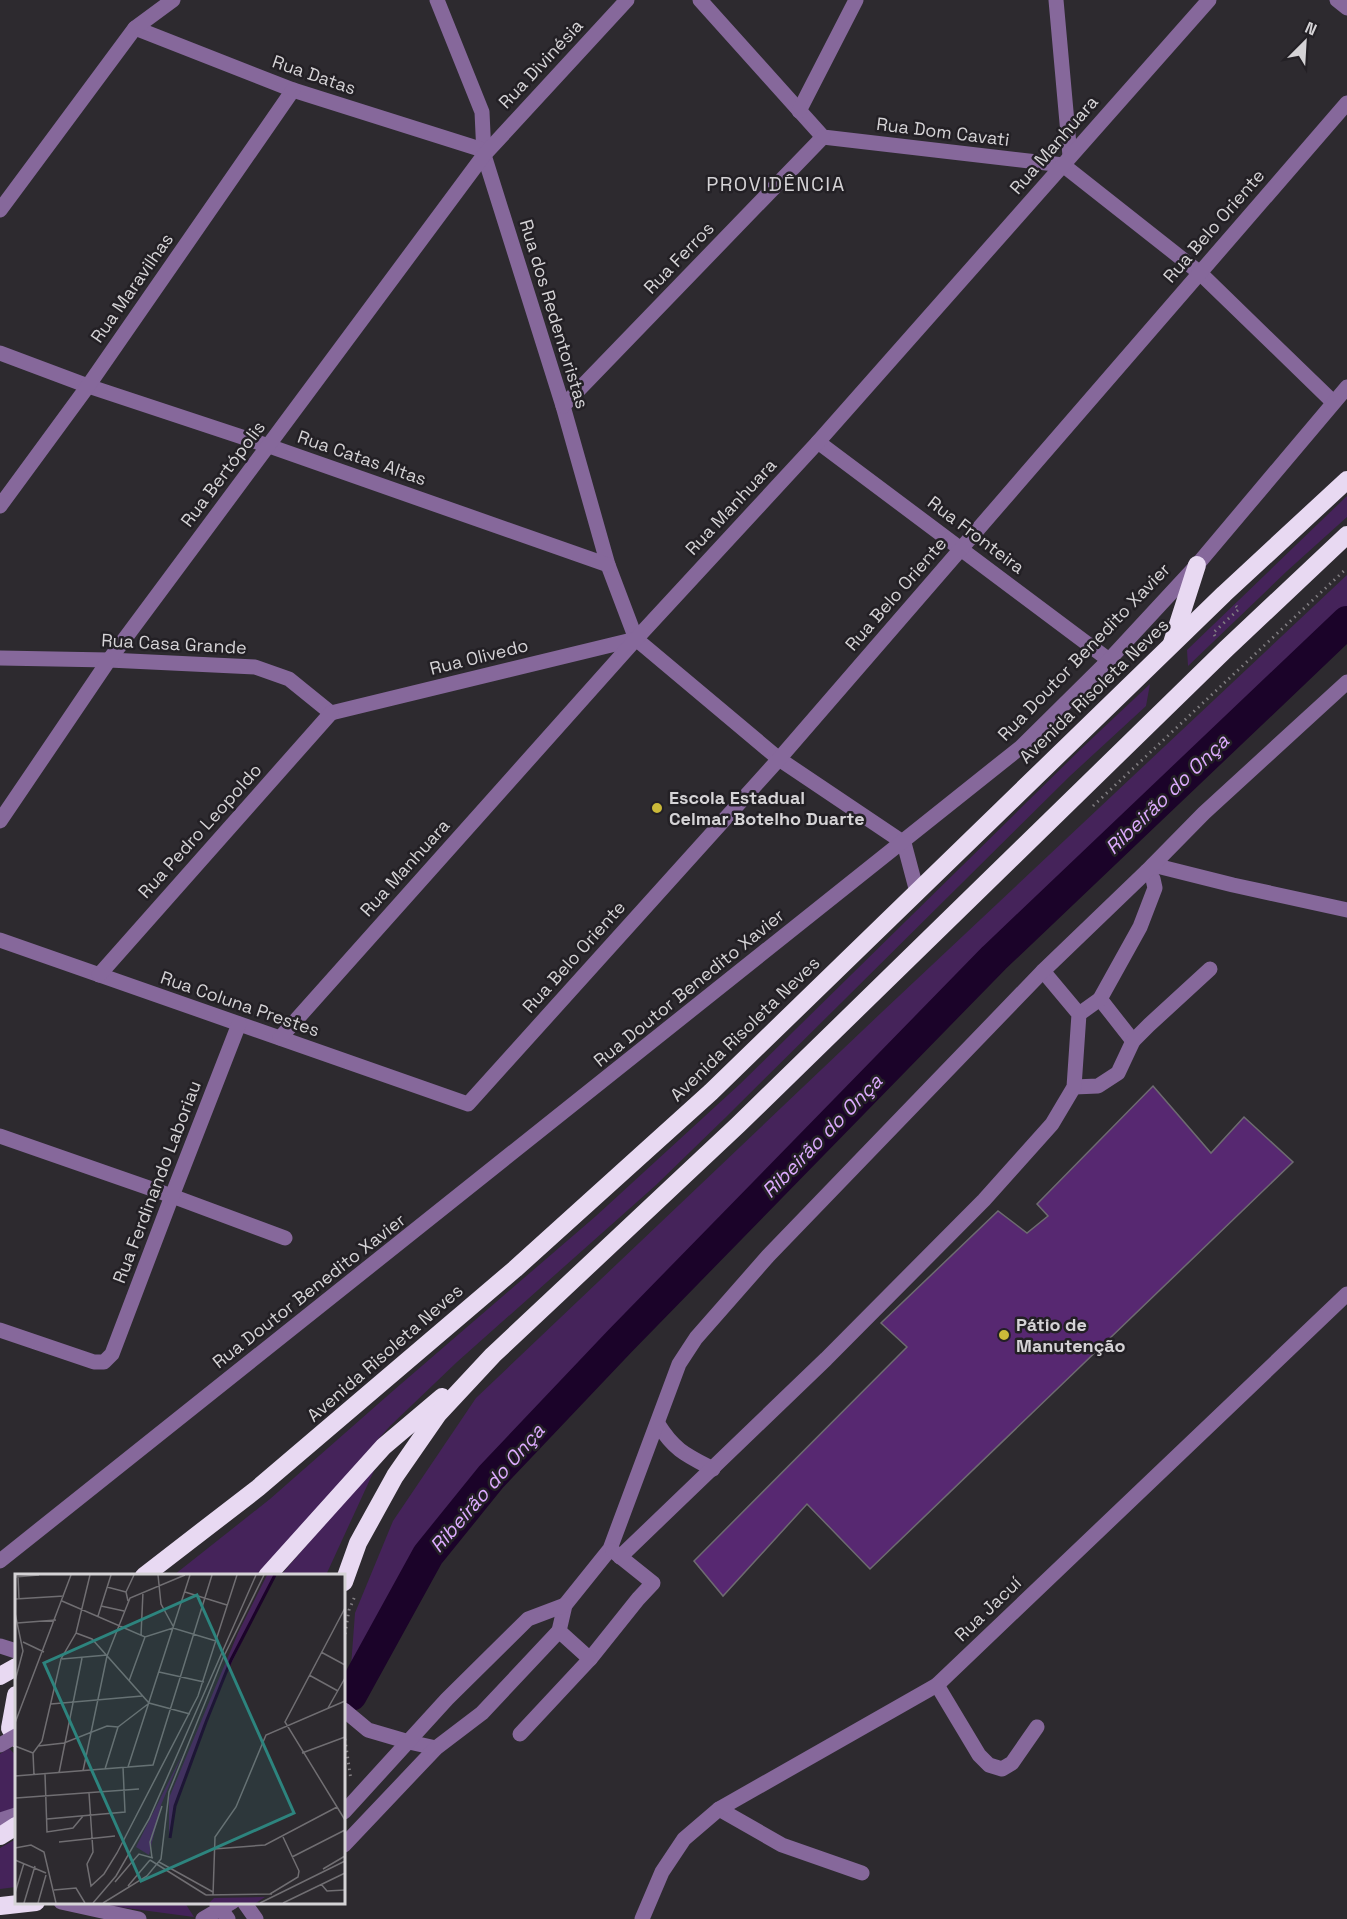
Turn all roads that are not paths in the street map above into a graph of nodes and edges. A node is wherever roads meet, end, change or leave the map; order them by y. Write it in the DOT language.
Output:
graph roads {
  1 [pos="173,0"];
  2 [pos="437,0"];
  3 [pos="627,0"];
  4 [pos="700,0"];
  5 [pos="856,0"];
  6 [pos="1056,0"];
  7 [pos="1209,0"];
  8 [pos="1337,0"];
  9 [pos="1347,8"];
  10 [pos="135,28"];
  11 [pos="293,90"];
  12 [pos="1347,103"];
  13 [pos="799,111"];
  14 [pos="823,137"];
  15 [pos="483,152"];
  16 [pos="1066,161"];
  17 [pos="0,210"];
  18 [pos="1200,273"];
  19 [pos="0,353"];
  20 [pos="88,386"];
  21 [pos="1347,387"];
  22 [pos="1333,402"];
  23 [pos="563,406"];
  24 [pos="818,442"];
  25 [pos="269,446"];
  26 [pos="1347,480"];
  27 [pos="0,506"];
  28 [pos="1347,536"];
  29 [pos="962,548"];
  30 [pos="608,565"];
  31 [pos="1197,565"];
  32 [pos="636,639"];
  33 [pos="1171,645"];
  34 [pos="0,658"];
  35 [pos="109,660"];
  36 [pos="1109,660"];
  37 [pos="1347,682"];
  38 [pos="331,713"];
  39 [pos="779,759"];
  40 [pos="0,821"];
  41 [pos="904,843"];
  42 [pos="1150,868"];
  43 [pos="917,892"];
  44 [pos="1347,910"];
  45 [pos="0,940"];
  46 [pos="1210,969"];
  47 [pos="1043,971"];
  48 [pos="99,975"];
  49 [pos="1100,999"];
  50 [pos="1079,1014"];
  51 [pos="239,1024"];
  52 [pos="280,1038"];
  53 [pos="1133,1041"];
  54 [pos="1074,1088"];
  55 [pos="468,1104"];
  56 [pos="0,1136"];
  57 [pos="171,1196"];
  58 [pos="285,1239"];
  59 [pos="1347,1294"];
  60 [pos="0,1330"];
  61 [pos="493,1355"];
  62 [pos="658,1424"];
  63 [pos="713,1469"];
  64 [pos="615,1553"];
  65 [pos="0,1561"];
  66 [pos="145,1574"];
  67 [pos="268,1574"];
  68 [pos="348,1587"];
  69 [pos="565,1605"];
  70 [pos="559,1631"];
  71 [pos="590,1659"];
  72 [pos="15,1668"];
  73 [pos="0,1676"];
  74 [pos="937,1685"];
  75 [pos="15,1700"];
  76 [pos="345,1711"];
  77 [pos="1037,1726"];
  78 [pos="520,1734"];
  79 [pos="15,1736"];
  80 [pos="15,1738"];
  81 [pos="409,1742"];
  82 [pos="0,1745"];
  83 [pos="436,1748"];
  84 [pos="719,1809"];
  85 [pos="345,1811"];
  86 [pos="15,1815"];
  87 [pos="0,1820"];
  88 [pos="15,1827"];
  89 [pos="0,1836"];
  90 [pos="345,1844"];
  91 [pos="862,1873"];
  92 [pos="18,1904"];
  93 [pos="217,1904"];
  94 [pos="229,1904"];
  95 [pos="245,1904"];
  96 [pos="0,1906"];
  97 [pos="70,1909"];
  98 [pos="139,1919"];
  99 [pos="203,1919"];
  100 [pos="228,1919"];
  101 [pos="256,1919"];
  102 [pos="642,1919"];
  1 -- 10 [label="street"];
  2 -- 15 [label="street, Rua dos Redentoristas"];
  3 -- 15 [label="street, Rua Divinésia"];
  4 -- 13 [label="street"];
  5 -- 13 [label="street"];
  6 -- 16 [label="street"];
  7 -- 16 [label="street, Rua Manhuara"];
  8 -- 9 [label="street"];
  10 -- 11 [label="street, Rua Datas"];
  10 -- 17 [label="street"];
  11 -- 15 [label="street, Rua Datas"];
  11 -- 20 [label="street, Rua Maravilhas"];
  12 -- 18 [label="street, Rua Belo Oriente"];
  13 -- 14 [label="street"];
  14 -- 16 [label="street, Rua Dom Cavati"];
  14 -- 23 [label="street, Rua Ferros"];
  15 -- 23 [label="street, Rua dos Redentoristas"];
  15 -- 25 [label="street, Rua Bertópolis"];
  16 -- 18 [label="street"];
  16 -- 24 [label="street, Rua Manhuara"];
  18 -- 22 [label="street"];
  18 -- 29 [label="street, Rua Belo Oriente"];
  19 -- 20 [label="street, Rua Catas Altas"];
  20 -- 25 [label="street, Rua Catas Altas"];
  20 -- 27 [label="street, Rua Maravilhas"];
  21 -- 22 [label="street, Rua Doutor Benedito Xavier"];
  22 -- 31 [label="street, Rua Doutor Benedito Xavier"];
  23 -- 30 [label="street, Rua dos Redentoristas"];
  24 -- 29 [label="street, Rua Fronteira"];
  24 -- 32 [label="street, Rua Manhuara"];
  25 -- 30 [label="street, Rua Catas Altas"];
  25 -- 35 [label="street, Rua Bertópolis"];
  26 -- 33 [label="highway, Avenida Risoleta Neves"];
  28 -- 61 [label="highway"];
  29 -- 36 [label="street, Rua Fronteira"];
  29 -- 39 [label="street, Rua Belo Oriente"];
  30 -- 32 [label="street, Rua dos Redentoristas"];
  31 -- 33 [label="highway"];
  31 -- 36 [label="street, Rua Doutor Benedito Xavier"];
  32 -- 38 [label="street, Rua Olivedo"];
  32 -- 39 [label="street"];
  32 -- 52 [label="street, Rua Manhuara"];
  33 -- 43 [label="highway, Avenida Risoleta Neves"];
  34 -- 35 [label="street, Rua Casa Grande"];
  35 -- 38 [label="street, Rua Casa Grande"];
  35 -- 40 [label="street, Rua Bertópolis"];
  36 -- 41 [label="street, Rua Doutor Benedito Xavier"];
  37 -- 42 [label="street"];
  38 -- 48 [label="street, Rua Pedro Leopoldo"];
  39 -- 41 [label="street"];
  39 -- 55 [label="street, Rua Belo Oriente"];
  41 -- 43 [label="street"];
  41 -- 65 [label="street, Rua Doutor Benedito Xavier"];
  42 -- 44 [label="street"];
  42 -- 47 [label="street"];
  42 -- 49 [label="street"];
  43 -- 66 [label="highway, Avenida Risoleta Neves"];
  45 -- 48 [label="street, Rua Coluna Prestes"];
  46 -- 53 [label="street"];
  47 -- 50 [label="street"];
  47 -- 62 [label="street"];
  48 -- 51 [label="street, Rua Coluna Prestes"];
  49 -- 50 [label="street"];
  49 -- 53 [label="street"];
  50 -- 54 [label="street"];
  51 -- 52 [label="street, Rua Coluna Prestes"];
  51 -- 57 [label="street, Rua Ferdinando Laboriau"];
  52 -- 55 [label="street, Rua Coluna Prestes"];
  53 -- 54 [label="street"];
  54 -- 63 [label="street"];
  56 -- 57 [label="street"];
  57 -- 58 [label="street"];
  57 -- 60 [label="street, Rua Ferdinando Laboriau"];
  59 -- 74 [label="street, Rua Jacuí"];
  61 -- 67 [label="highway"];
  61 -- 68 [label="highway"];
  62 -- 63 [label="street"];
  62 -- 64 [label="street"];
  63 -- 64 [label="street"];
  64 -- 69 [label="street"];
  64 -- 71 [label="street"];
  69 -- 70 [label="street"];
  69 -- 81 [label="street"];
  70 -- 71 [label="street"];
  70 -- 83 [label="street"];
  71 -- 78 [label="street"];
  72 -- 73 [label="highway"];
  74 -- 77 [label="street"];
  74 -- 84 [label="street, Rua Jacuí"];
  75 -- 79 [label="highway"];
  76 -- 81 [label="street"];
  80 -- 82 [label="street, bridge"];
  81 -- 83 [label="street"];
  81 -- 85 [label="street"];
  83 -- 90 [label="street"];
  84 -- 91 [label="street"];
  84 -- 102 [label="street, Rua Jacuí"];
  86 -- 87 [label="street"];
  88 -- 89 [label="highway"];
  92 -- 96 [label="highway"];
  93 -- 100 [label="street, bridge"];
  94 -- 99 [label="street"];
  95 -- 101 [label="street"];
  97 -- 98 [label="street"];
}
